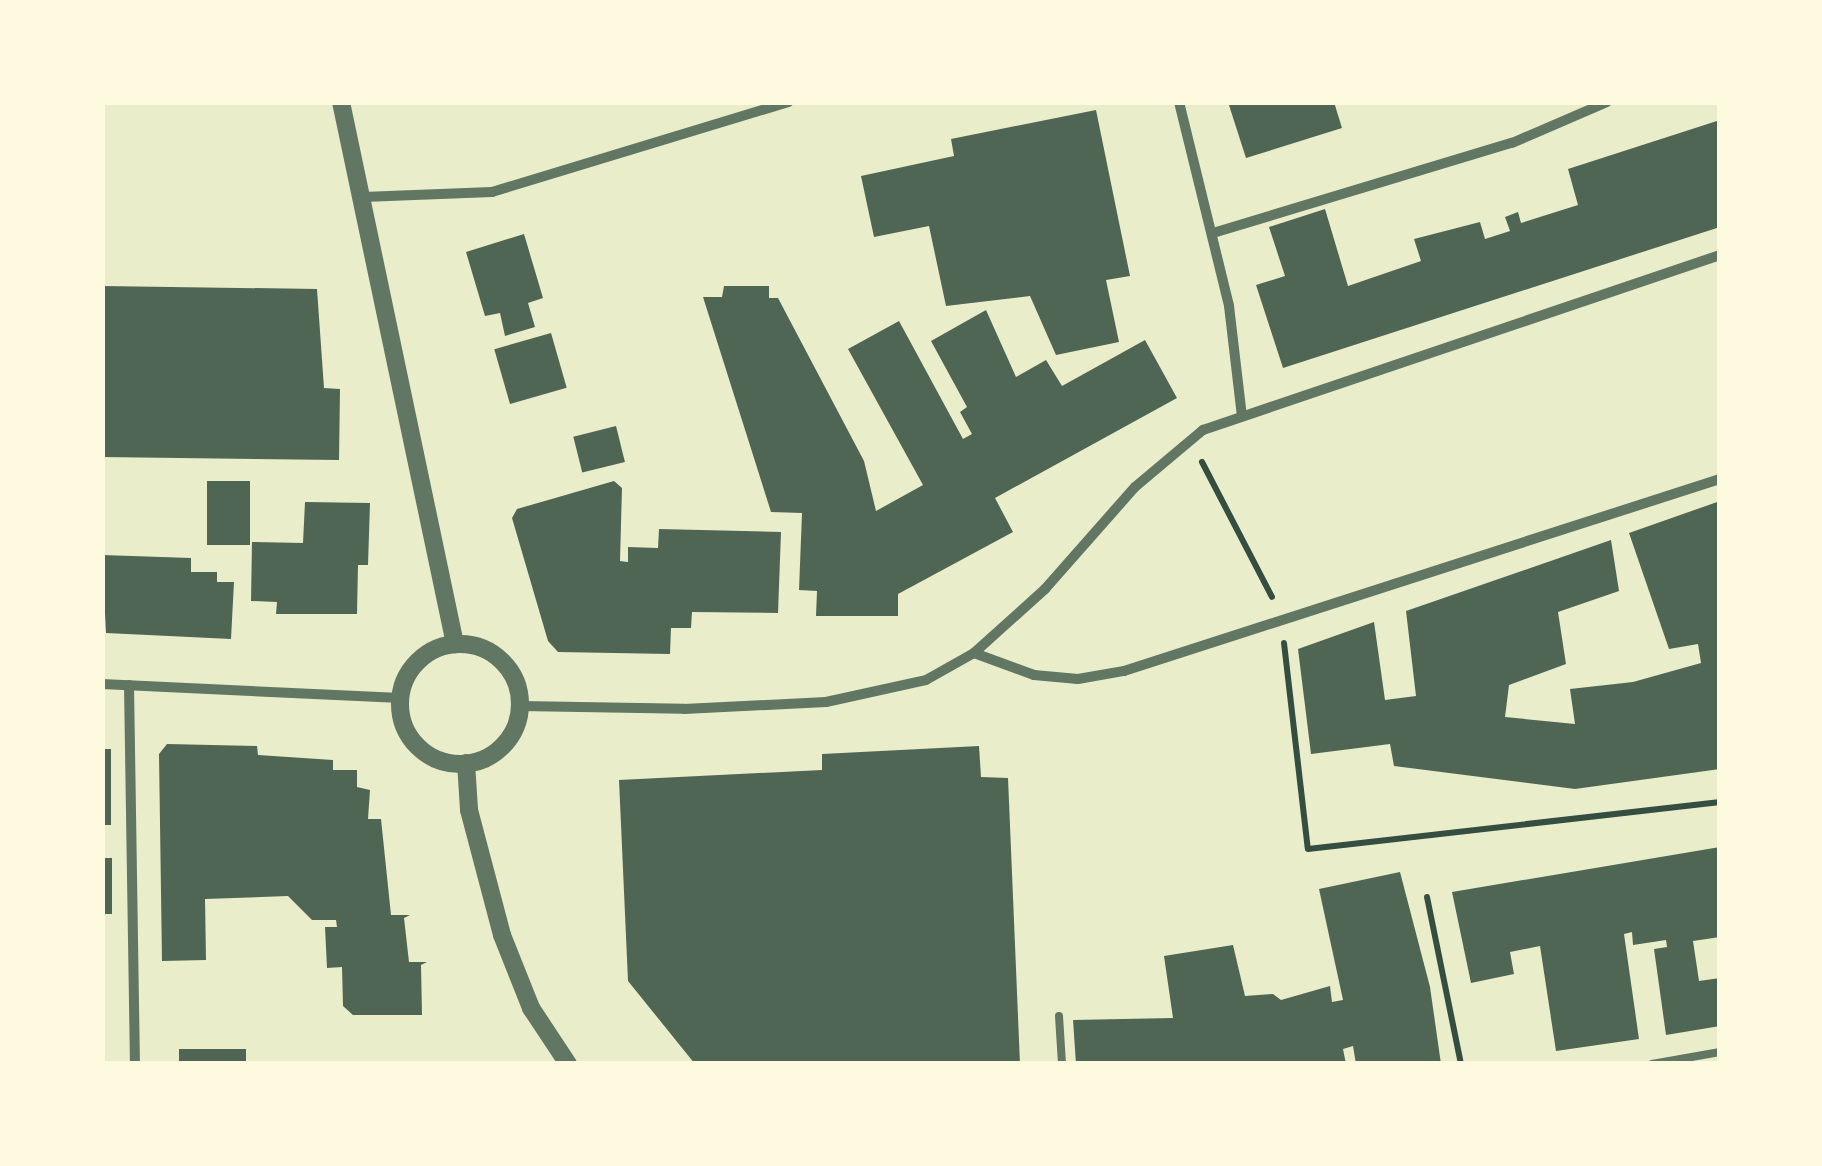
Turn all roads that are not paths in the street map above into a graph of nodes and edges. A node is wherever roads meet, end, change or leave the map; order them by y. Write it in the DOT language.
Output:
graph roads {
  1 [pos="340,102"];
  2 [pos="789,102"];
  3 [pos="1180,102"];
  4 [pos="1608,102"];
  5 [pos="363,197"];
  6 [pos="1213,234"];
  7 [pos="1720,256"];
  8 [pos="1242,416"];
  9 [pos="1720,479"];
  10 [pos="455,644"];
  11 [pos="974,653"];
  12 [pos="102,684"];
  13 [pos="129,685"];
  14 [pos="401,698"];
  15 [pos="520,706"];
  16 [pos="466,763"];
  17 [pos="1059,1016"];
  18 [pos="1720,1052"];
  19 [pos="135,1064"];
  20 [pos="568,1064"];
  21 [pos="1062,1064"];
  22 [pos="1652,1064"];
  1 -- 5 [label="street"];
  2 -- 5 [label="street"];
  3 -- 6 [label="street"];
  4 -- 6 [label="street"];
  5 -- 10 [label="street"];
  6 -- 8 [label="street"];
  7 -- 8 [label="street"];
  8 -- 11 [label="street"];
  9 -- 11 [label="street"];
  10 -- 14 [label="street"];
  10 -- 15 [label="street"];
  11 -- 15 [label="street"];
  12 -- 13 [label="street"];
  13 -- 14 [label="street"];
  13 -- 19 [label="street"];
  14 -- 16 [label="street"];
  15 -- 16 [label="street"];
  16 -- 20 [label="street"];
  17 -- 21 [label="lane"];
  18 -- 22 [label="lane"];
}
